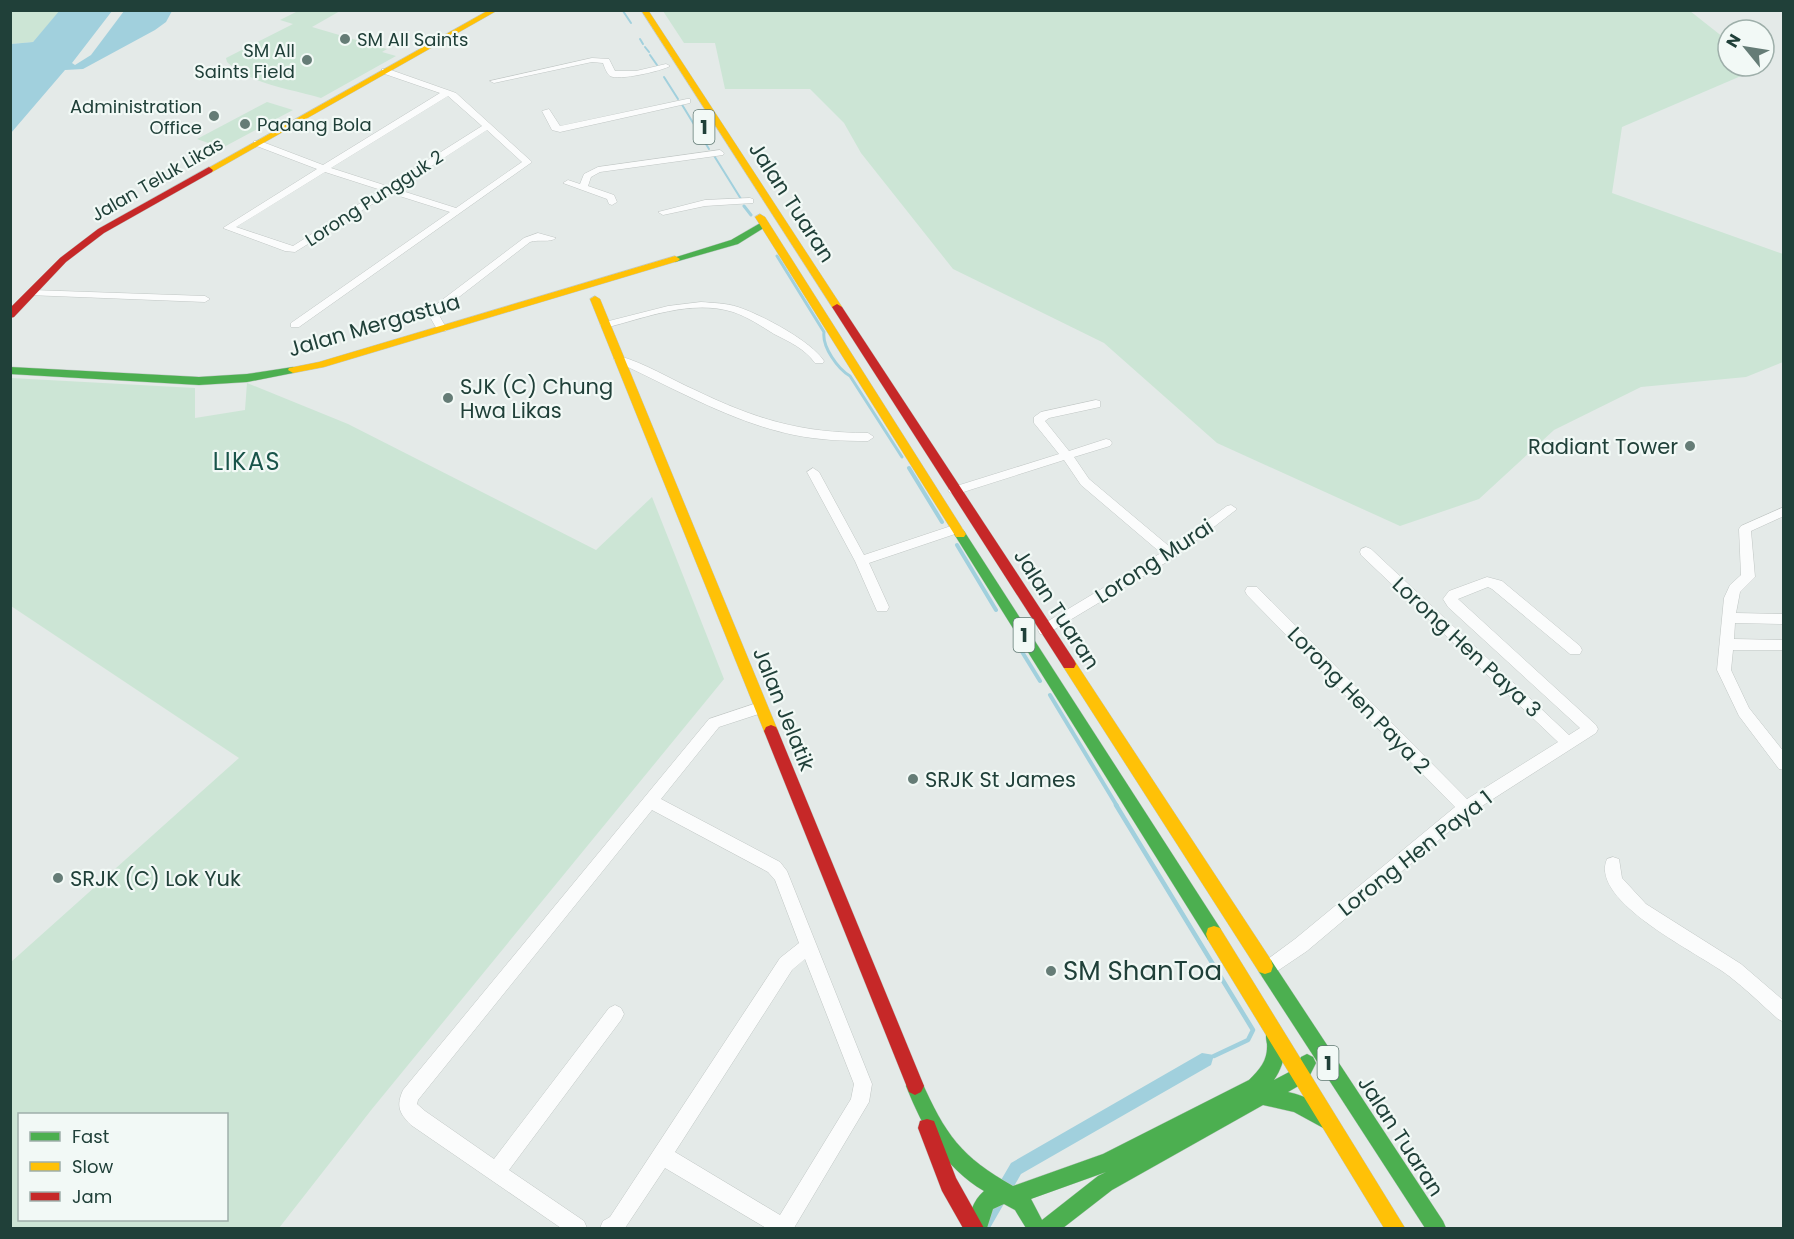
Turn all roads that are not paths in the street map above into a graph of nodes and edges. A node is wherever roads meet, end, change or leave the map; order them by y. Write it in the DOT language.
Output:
graph roads {
  1 [pos="495,10"];
  2 [pos="631,10"];
  3 [pos="644,10"];
  4 [pos="650,30"];
  5 [pos="666,66"];
  6 [pos="385,71"];
  7 [pos="494,81"];
  8 [pos="448,92"];
  9 [pos="687,101"];
  10 [pos="546,111"];
  11 [pos="488,126"];
  12 [pos="257,143"];
  13 [pos="718,156"];
  14 [pos="324,169"];
  15 [pos="568,183"];
  16 [pos="583,187"];
  17 [pos="388,189"];
  18 [pos="747,196"];
  19 [pos="612,202"];
  20 [pos="458,211"];
  21 [pos="663,212"];
  22 [pos="779,220"];
  23 [pos="764,224"];
  24 [pos="551,238"];
  25 [pos="777,244"];
  26 [pos="716,248"];
  27 [pos="638,271"];
  28 [pos="579,286"];
  29 [pos="32,293"];
  30 [pos="205,299"];
  31 [pos="586,300"];
  32 [pos="532,301"];
  33 [pos="10,315"];
  34 [pos="604,323"];
  35 [pos="295,326"];
  36 [pos="442,329"];
  37 [pos="619,359"];
  38 [pos="819,361"];
  39 [pos="10,370"];
  40 [pos="1096,404"];
  41 [pos="868,437"];
  42 [pos="1106,443"];
  43 [pos="1067,456"];
  44 [pos="813,472"];
  45 [pos="946,477"];
  46 [pos="954,490"];
  47 [pos="1231,509"];
  48 [pos="1784,511"];
  49 [pos="956,528"];
  50 [pos="1366,552"];
  51 [pos="1170,554"];
  52 [pos="861,561"];
  53 [pos="1252,591"];
  54 [pos="882,607"];
  55 [pos="1730,618"];
  56 [pos="1784,619"];
  57 [pos="1045,630"];
  58 [pos="1727,644"];
  59 [pos="1784,645"];
  60 [pos="1575,650"];
  61 [pos="760,708"];
  62 [pos="1568,743"];
  63 [pos="1784,764"];
  64 [pos="650,801"];
  65 [pos="1467,808"];
  66 [pos="1613,864"];
  67 [pos="1219,897"];
  68 [pos="808,947"];
  69 [pos="1267,970"];
  70 [pos="1784,1012"];
  71 [pos="615,1014"];
  72 [pos="1272,1026"];
  73 [pos="1301,1075"];
  74 [pos="1262,1096"];
  75 [pos="926,1113"];
  76 [pos="1334,1130"];
  77 [pos="663,1156"];
  78 [pos="496,1172"];
  79 [pos="1011,1194"];
  80 [pos="577,1228"];
  81 [pos="610,1228"];
  82 [pos="976,1228"];
  83 [pos="1036,1228"];
  84 [pos="1048,1228"];
  85 [pos="1395,1228"];
  86 [pos="1436,1228"];
  1 -- 6 [label="main road, Jalan Teluk Likas"];
  2 -- 4 [label="main road, Jalan Tuaran / 1"];
  3 -- 4 [label="main road, Jalan Tuaran / 1"];
  4 -- 5 [label="main road, Jalan Tuaran / 1"];
  4 -- 22 [label="main road, Jalan Tuaran / 1"];
  5 -- 7 [label="street"];
  5 -- 9 [label="main road, Jalan Tuaran / 1"];
  6 -- 8 [label="street"];
  6 -- 12 [label="main road, Jalan Teluk Likas"];
  8 -- 11 [label="street"];
  8 -- 14 [label="street"];
  9 -- 10 [label="street"];
  9 -- 13 [label="main road, Jalan Tuaran / 1"];
  11 -- 17 [label="street, Lorong Pungguk 2"];
  11 -- 20 [label="street"];
  12 -- 14 [label="street"];
  12 -- 29 [label="main road, Jalan Teluk Likas"];
  13 -- 16 [label="street"];
  14 -- 17 [label="street"];
  14 -- 17 [label="street, Lorong Pungguk 2"];
  15 -- 16 [label="street"];
  16 -- 19 [label="street"];
  17 -- 20 [label="street"];
  18 -- 21 [label="street"];
  18 -- 23 [label="main road, Jalan Tuaran / 1"];
  20 -- 35 [label="street"];
  22 -- 25 [label="main road"];
  22 -- 45 [label="main road, Jalan Tuaran / 1"];
  23 -- 25 [label="main road, Jalan Tuaran / 1"];
  23 -- 26 [label="main road, Jalan Mergastua"];
  24 -- 36 [label="street"];
  25 -- 26 [label="main road, Jalan Mergastua"];
  25 -- 49 [label="main road, Jalan Tuaran / 1"];
  26 -- 27 [label="main road, Jalan Mergastua"];
  27 -- 28 [label="main road, Jalan Mergastua"];
  27 -- 31 [label="main road, Jalan Mergastua"];
  28 -- 31 [label="main road"];
  28 -- 31 [label="main road, Jalan Jelatik"];
  28 -- 32 [label="main road, Jalan Mergastua"];
  29 -- 30 [label="street"];
  29 -- 33 [label="main road, Jalan Teluk Likas"];
  31 -- 32 [label="main road, Jalan Mergastua"];
  31 -- 34 [label="main road, Jalan Jelatik"];
  32 -- 36 [label="main road, Jalan Mergastua"];
  34 -- 37 [label="main road, Jalan Jelatik"];
  34 -- 38 [label="street"];
  36 -- 39 [label="main road, Jalan Mergastua"];
  37 -- 41 [label="street"];
  37 -- 61 [label="main road, Jalan Jelatik"];
  40 -- 43 [label="street"];
  42 -- 43 [label="street"];
  43 -- 46 [label="street"];
  43 -- 51 [label="street"];
  44 -- 52 [label="street"];
  45 -- 46 [label="main road, Jalan Tuaran / 1"];
  45 -- 49 [label="main road"];
  46 -- 57 [label="main road, Jalan Tuaran / 1"];
  47 -- 51 [label="street, Lorong Murai"];
  48 -- 55 [label="street"];
  49 -- 52 [label="street"];
  49 -- 72 [label="main road, Jalan Tuaran / 1"];
  50 -- 62 [label="street, Lorong Hen Paya 3"];
  51 -- 57 [label="street, Lorong Murai"];
  52 -- 54 [label="street"];
  53 -- 65 [label="street, Lorong Hen Paya 2"];
  55 -- 56 [label="street"];
  55 -- 58 [label="street"];
  57 -- 67 [label="main road, Jalan Tuaran / 1"];
  58 -- 59 [label="street"];
  58 -- 63 [label="street"];
  60 -- 62 [label="street, Lorong Hen Paya 1"];
  61 -- 64 [label="street"];
  61 -- 75 [label="main road, Jalan Jelatik"];
  62 -- 65 [label="street, Lorong Hen Paya 1"];
  64 -- 68 [label="street"];
  64 -- 78 [label="street"];
  65 -- 69 [label="street, Lorong Hen Paya 1"];
  66 -- 70 [label="street"];
  67 -- 69 [label="main road, Jalan Tuaran / 1"];
  67 -- 73 [label="main road"];
  68 -- 77 [label="street"];
  68 -- 77 [label="street"];
  69 -- 86 [label="main road, Jalan Tuaran / 1"];
  71 -- 78 [label="street"];
  72 -- 73 [label="main road, Jalan Tuaran / 1"];
  72 -- 79 [label="main road"];
  73 -- 74 [label="main road"];
  73 -- 76 [label="main road, Jalan Tuaran / 1"];
  74 -- 76 [label="main road"];
  74 -- 84 [label="main road"];
  75 -- 79 [label="main road, Jalan Jelatik"];
  75 -- 82 [label="main road, Jalan Jelatik"];
  76 -- 85 [label="main road, Jalan Tuaran / 1"];
  77 -- 81 [label="street"];
  78 -- 80 [label="street"];
  79 -- 82 [label="main road"];
  79 -- 83 [label="main road"];
}
